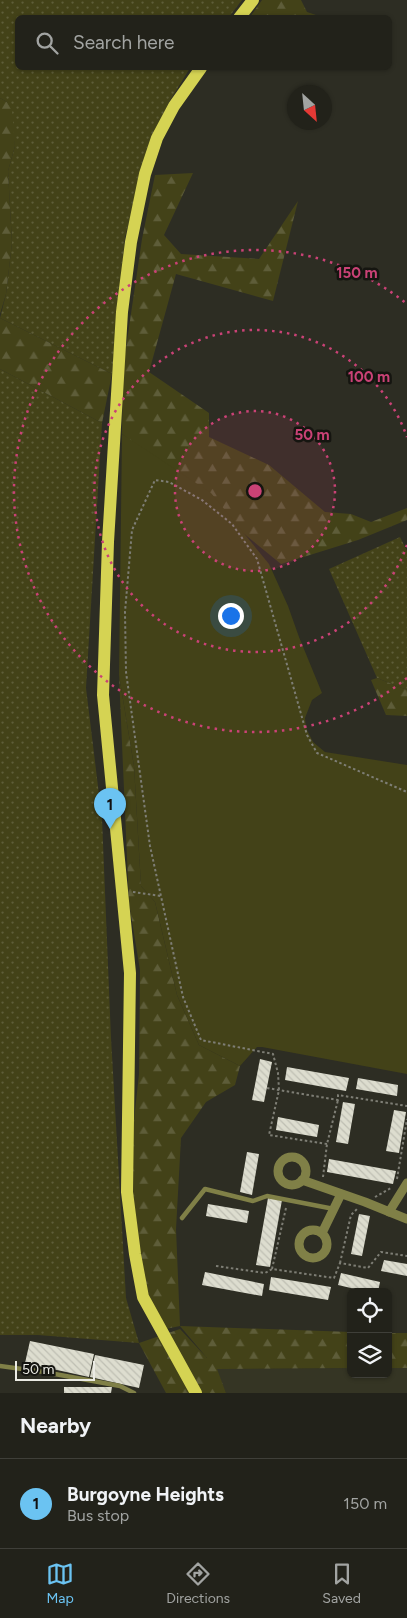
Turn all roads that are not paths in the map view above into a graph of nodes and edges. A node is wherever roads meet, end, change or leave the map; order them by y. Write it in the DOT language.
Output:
graph roads {
  1 [pos="253,0"];
  2 [pos="241,15"];
  3 [pos="200,70"];
  4 [pos="302,1180"];
  5 [pos="407,1183"];
  6 [pos="342,1194"];
  7 [pos="334,1209"];
  8 [pos="389,1212"];
  9 [pos="182,1218"];
  10 [pos="407,1219"];
  11 [pos="322,1233"];
  12 [pos="0,1366"];
  13 [pos="134,1393"];
  14 [pos="196,1393"];
  1 -- 2 [label="main road"];
  3 -- 14 [label="main road"];
  4 -- 6 [label="street"];
  5 -- 8 [label="street"];
  6 -- 7 [label="street"];
  6 -- 8 [label="street"];
  7 -- 9 [label="lane"];
  7 -- 11 [label="street"];
  8 -- 10 [label="street"];
  12 -- 13 [label="lane"];
}
